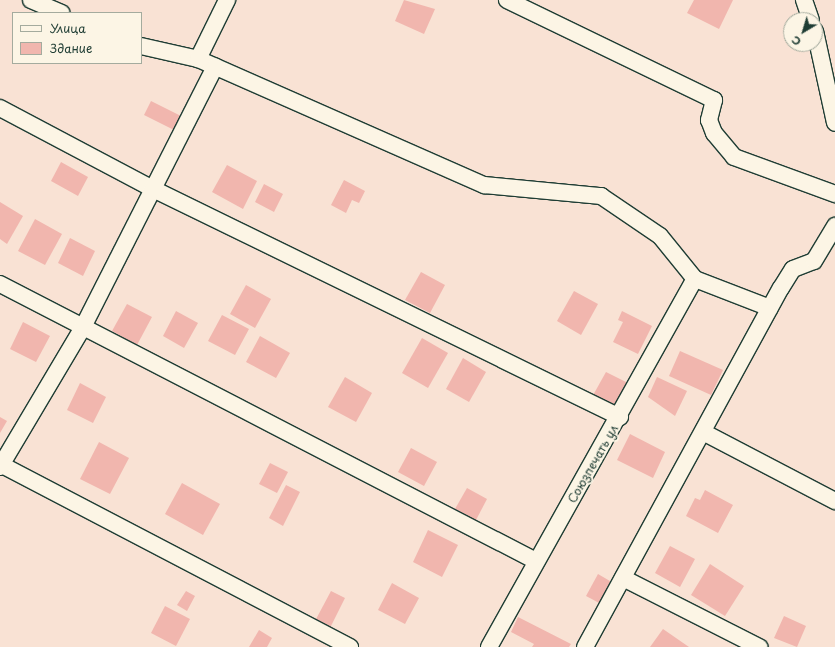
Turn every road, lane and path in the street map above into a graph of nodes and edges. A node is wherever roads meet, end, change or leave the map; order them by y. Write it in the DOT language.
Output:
graph roads {
  1 [pos="31,0"];
  2 [pos="227,0"];
  3 [pos="507,0"];
  4 [pos="804,0"];
  5 [pos="59,12"];
  6 [pos="808,12"];
  7 [pos="142,46"];
  8 [pos="820,52"];
  9 [pos="198,60"];
  10 [pos="214,67"];
  11 [pos="0,108"];
  12 [pos="835,123"];
  13 [pos="151,188"];
  14 [pos="835,194"];
  15 [pos="835,226"];
  16 [pos="695,279"];
  17 [pos="0,284"];
  18 [pos="770,308"];
  19 [pos="83,327"];
  20 [pos="620,417"];
  21 [pos="705,433"];
  22 [pos="0,465"];
  23 [pos="835,501"];
  24 [pos="536,561"];
  25 [pos="623,578"];
  26 [pos="350,647"];
  27 [pos="489,647"];
  28 [pos="585,647"];
  29 [pos="759,647"];
  1 -- 5 [label="street"];
  2 -- 9 [label="street"];
  3 -- 14 [label="street"];
  4 -- 6 [label="street"];
  7 -- 9 [label="street"];
  8 -- 12 [label="street"];
  9 -- 10 [label="street"];
  10 -- 13 [label="street"];
  10 -- 16 [label="street"];
  11 -- 13 [label="street"];
  13 -- 19 [label="street"];
  13 -- 20 [label="street"];
  15 -- 18 [label="street"];
  16 -- 18 [label="street"];
  16 -- 20 [label="street, Союзпечать ул"];
  17 -- 19 [label="street"];
  18 -- 21 [label="street"];
  19 -- 22 [label="street"];
  19 -- 24 [label="street"];
  20 -- 24 [label="street, Союзпечать ул"];
  21 -- 23 [label="street"];
  21 -- 25 [label="street"];
  22 -- 26 [label="street"];
  24 -- 27 [label="street, Союзпечать ул"];
  25 -- 28 [label="street"];
  25 -- 29 [label="street"];
}
